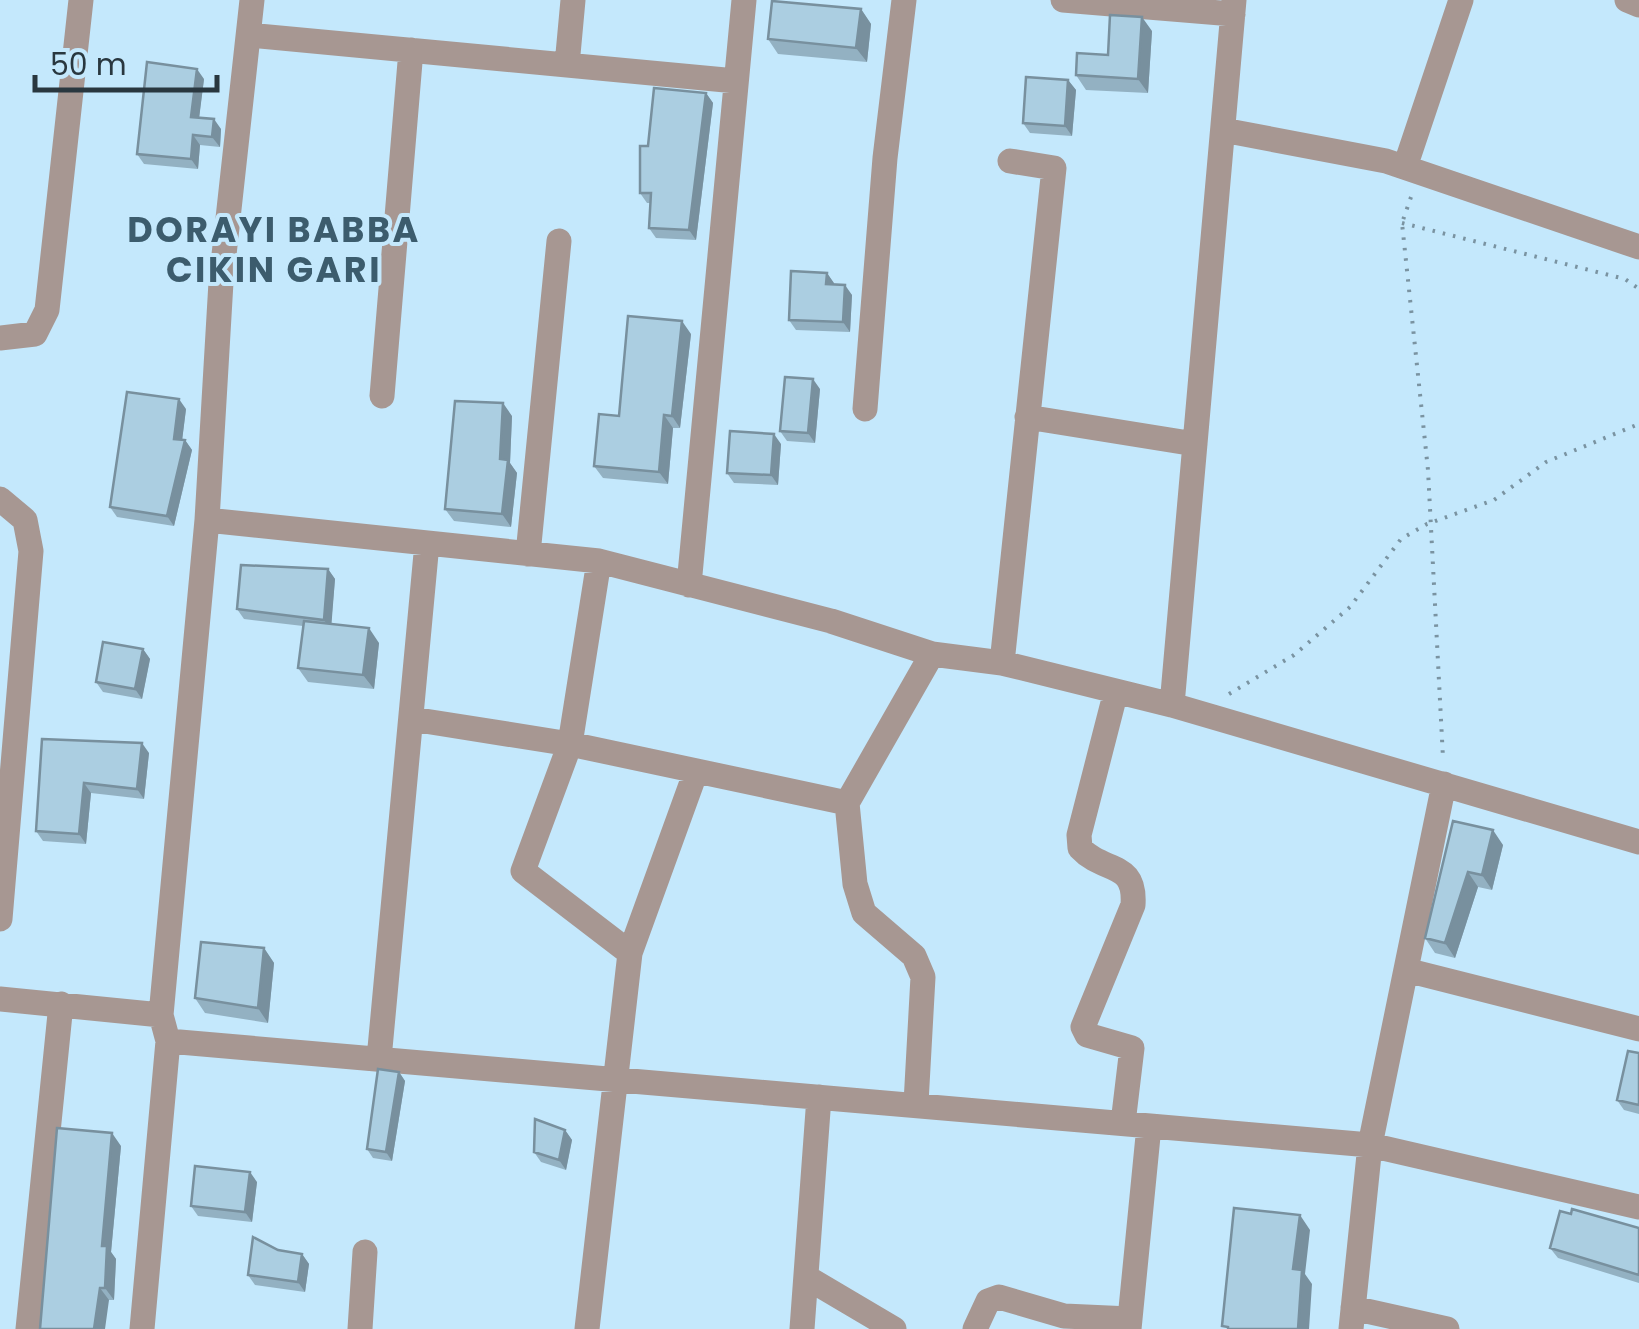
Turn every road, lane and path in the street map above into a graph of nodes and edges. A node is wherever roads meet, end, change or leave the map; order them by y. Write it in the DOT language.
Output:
graph roads {
  1 [pos="81,0"];
  2 [pos="252,0"];
  3 [pos="573,0"];
  4 [pos="744,0"];
  5 [pos="904,0"];
  6 [pos="1066,0"];
  7 [pos="1461,0"];
  8 [pos="1627,0"];
  9 [pos="1639,5"];
  10 [pos="1234,7"];
  11 [pos="249,35"];
  12 [pos="411,50"];
  13 [pos="566,65"];
  14 [pos="736,81"];
  15 [pos="1223,130"];
  16 [pos="1010,162"];
  17 [pos="1412,170"];
  18 [pos="1402,223"];
  19 [pos="559,241"];
  20 [pos="1639,247"];
  21 [pos="1639,289"];
  22 [pos="0,338"];
  23 [pos="382,396"];
  24 [pos="865,409"];
  25 [pos="1028,418"];
  26 [pos="1639,424"];
  27 [pos="1195,444"];
  28 [pos="0,499"];
  29 [pos="207,520"];
  30 [pos="1427,524"];
  31 [pos="427,543"];
  32 [pos="528,554"];
  33 [pos="599,561"];
  34 [pos="689,585"];
  35 [pos="932,654"];
  36 [pos="1002,662"];
  37 [pos="1116,691"];
  38 [pos="1172,705"];
  39 [pos="1198,713"];
  40 [pos="412,719"];
  41 [pos="570,744"];
  42 [pos="696,771"];
  43 [pos="1444,784"];
  44 [pos="847,804"];
  45 [pos="1639,842"];
  46 [pos="0,919"];
  47 [pos="630,953"];
  48 [pos="1406,970"];
  49 [pos="0,999"];
  50 [pos="61,1004"];
  51 [pos="161,1015"];
  52 [pos="1639,1029"];
  53 [pos="168,1041"];
  54 [pos="379,1059"];
  55 [pos="615,1079"];
  56 [pos="819,1097"];
  57 [pos="916,1103"];
  58 [pos="1136,1124"];
  59 [pos="1370,1145"];
  60 [pos="1639,1207"];
  61 [pos="365,1252"];
  62 [pos="806,1278"];
  63 [pos="1352,1318"];
  64 [pos="1129,1324"];
  65 [pos="28,1329"];
  66 [pos="142,1329"];
  67 [pos="360,1329"];
  68 [pos="587,1329"];
  69 [pos="802,1329"];
  70 [pos="894,1329"];
  71 [pos="975,1329"];
  72 [pos="1448,1329"];
  1 -- 22 [label="street"];
  2 -- 11 [label="street"];
  3 -- 13 [label="street"];
  4 -- 14 [label="street"];
  5 -- 24 [label="street"];
  6 -- 10 [label="street"];
  7 -- 17 [label="street"];
  8 -- 9 [label="street"];
  10 -- 15 [label="street"];
  11 -- 12 [label="street"];
  11 -- 29 [label="street"];
  12 -- 13 [label="street"];
  12 -- 23 [label="street"];
  13 -- 14 [label="street"];
  14 -- 34 [label="street"];
  15 -- 17 [label="street"];
  15 -- 27 [label="street"];
  16 -- 25 [label="street"];
  17 -- 18 [label="path"];
  17 -- 20 [label="street"];
  18 -- 21 [label="path"];
  18 -- 30 [label="path"];
  19 -- 32 [label="street"];
  25 -- 27 [label="street"];
  25 -- 36 [label="street"];
  26 -- 30 [label="path"];
  27 -- 38 [label="street"];
  28 -- 46 [label="street"];
  29 -- 31 [label="street"];
  29 -- 51 [label="street"];
  30 -- 39 [label="path"];
  30 -- 43 [label="path"];
  31 -- 32 [label="street"];
  31 -- 40 [label="street"];
  32 -- 33 [label="street"];
  33 -- 34 [label="street"];
  33 -- 41 [label="street"];
  34 -- 35 [label="street"];
  35 -- 36 [label="street"];
  35 -- 44 [label="street"];
  36 -- 37 [label="street"];
  37 -- 38 [label="street"];
  37 -- 58 [label="street"];
  38 -- 39 [label="street"];
  39 -- 43 [label="street"];
  40 -- 41 [label="street"];
  40 -- 54 [label="street"];
  41 -- 42 [label="street"];
  41 -- 47 [label="street"];
  42 -- 44 [label="street"];
  42 -- 47 [label="street"];
  43 -- 45 [label="street"];
  43 -- 48 [label="street"];
  44 -- 57 [label="street"];
  47 -- 55 [label="street"];
  48 -- 52 [label="street"];
  48 -- 59 [label="street"];
  49 -- 50 [label="street"];
  50 -- 51 [label="street"];
  50 -- 65 [label="street"];
  51 -- 53 [label="street"];
  53 -- 54 [label="street"];
  53 -- 66 [label="street"];
  54 -- 55 [label="street"];
  55 -- 56 [label="street"];
  55 -- 68 [label="street"];
  56 -- 57 [label="street"];
  56 -- 62 [label="street"];
  57 -- 58 [label="street"];
  58 -- 59 [label="street"];
  58 -- 64 [label="street"];
  59 -- 60 [label="street"];
  59 -- 63 [label="street"];
  61 -- 67 [label="street"];
  62 -- 69 [label="street"];
  62 -- 70 [label="street"];
  63 -- 72 [label="street"];
  64 -- 71 [label="street"];
}
